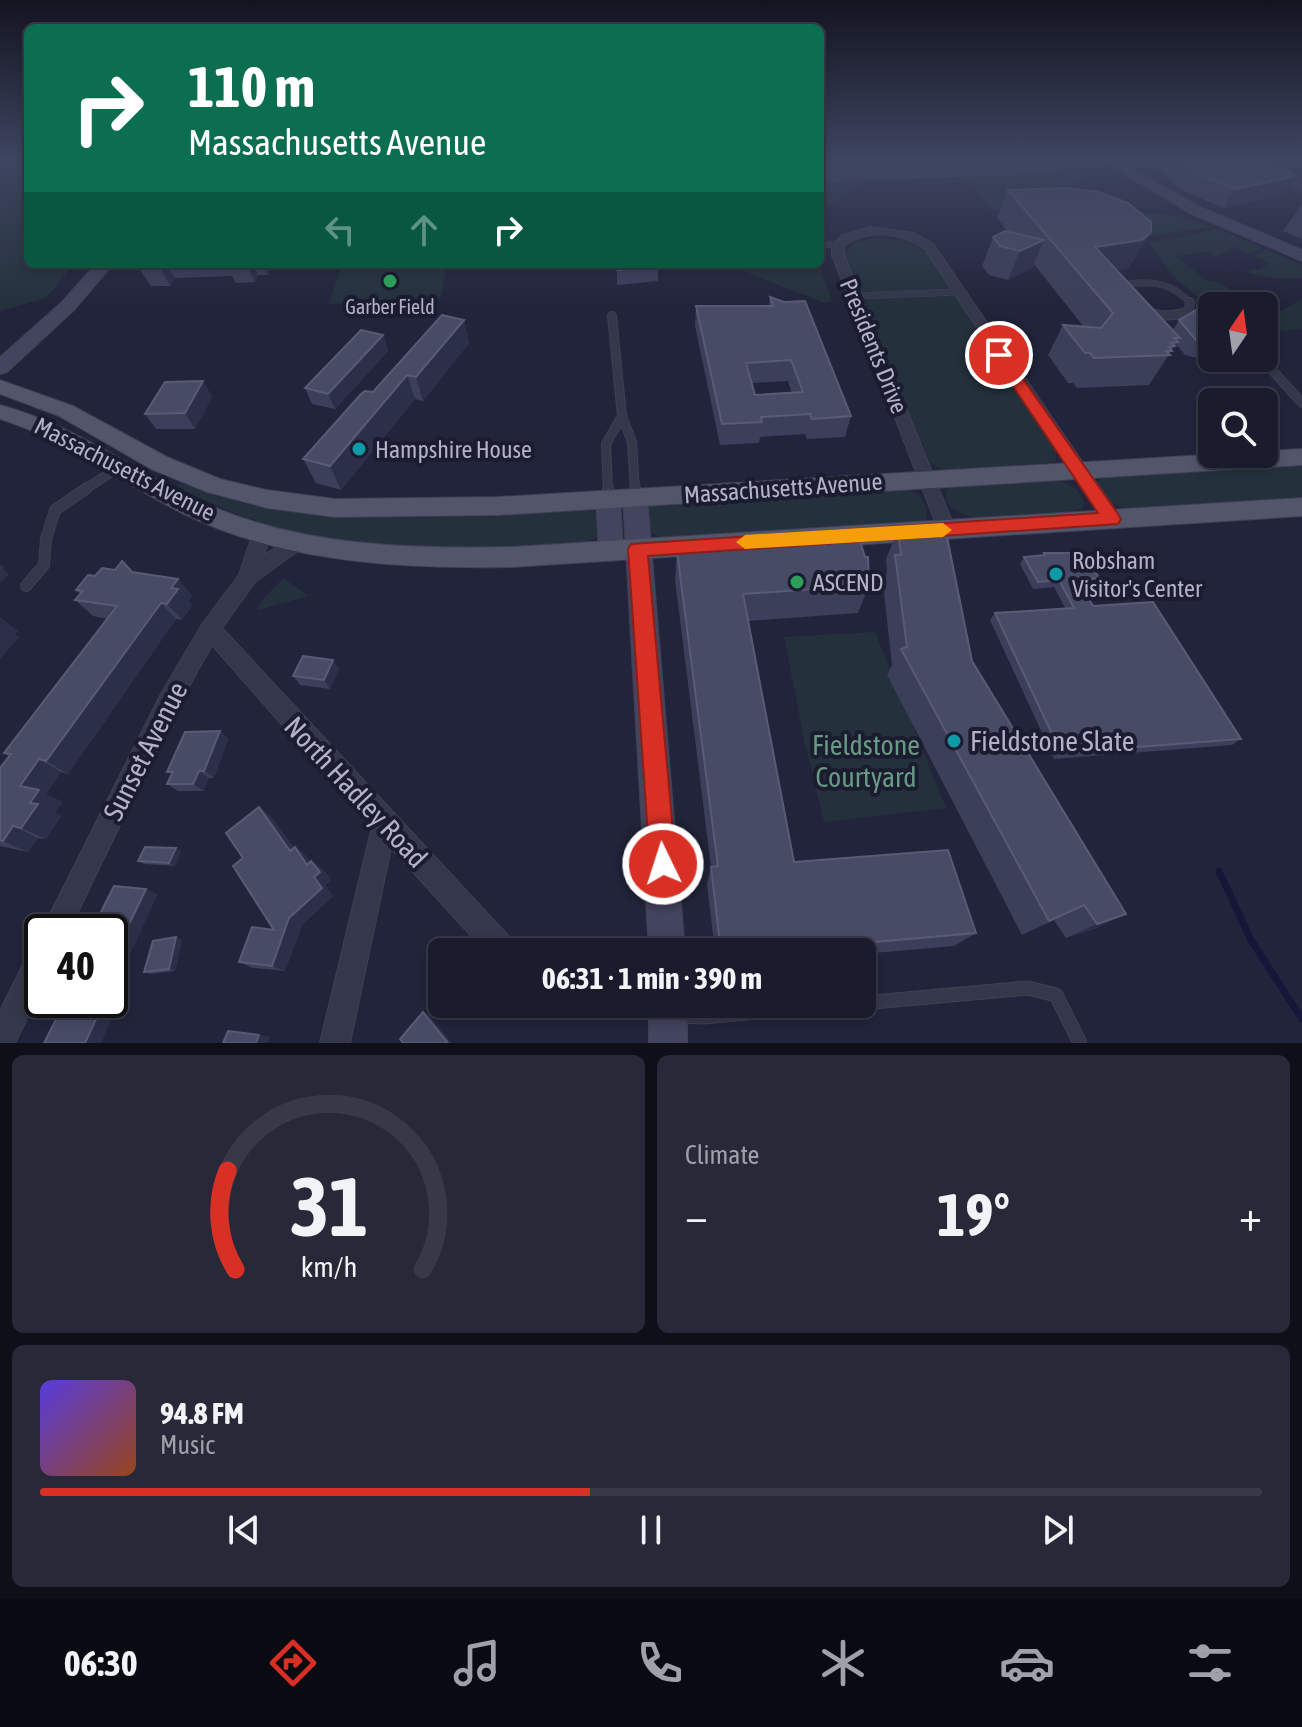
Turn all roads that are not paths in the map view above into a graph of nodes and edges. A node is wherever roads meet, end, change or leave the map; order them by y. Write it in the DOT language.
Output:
graph roads {
  1 [pos="1191,208"];
  2 [pos="824,244"];
  3 [pos="838,245"];
  4 [pos="1302,256"];
  5 [pos="102,268"];
  6 [pos="958,292"];
  7 [pos="855,296"];
  8 [pos="1191,307"];
  9 [pos="1198,310"];
  10 [pos="612,316"];
  11 [pos="49,322"];
  12 [pos="0,352"];
  13 [pos="0,368"];
  14 [pos="1274,372"];
  15 [pos="0,387"];
  16 [pos="1302,403"];
  17 [pos="0,412"];
  18 [pos="622,416"];
  19 [pos="1302,457"];
  20 [pos="119,467"];
  21 [pos="1079,471"];
  22 [pos="924,479"];
  23 [pos="635,497"];
  24 [pos="608,498"];
  25 [pos="1302,507"];
  26 [pos="1112,519"];
  27 [pos="946,529"];
  28 [pos="262,533"];
  29 [pos="296,542"];
  30 [pos="624,550"];
  31 [pos="247,578"];
  32 [pos="26,586"];
  33 [pos="210,629"];
  34 [pos="385,822"];
  35 [pos="63,914"];
  36 [pos="491,938"];
  37 [pos="666,938"];
  38 [pos="24,993"];
  39 [pos="876,1002"];
  40 [pos="695,1018"];
  41 [pos="668,1021"];
  42 [pos="0,1042"];
  43 [pos="335,1043"];
  44 [pos="1080,1043"];
  1 -- 4 [label="main road"];
  2 -- 3 [label="lane"];
  3 -- 6 [label="street, Presidents Drive"];
  3 -- 7 [label="street, Presidents Drive"];
  5 -- 11 [label="main road"];
  6 -- 7 [label="lane"];
  6 -- 21 [label="street, Presidents Drive"];
  7 -- 22 [label="street, Presidents Drive"];
  8 -- 8 [label="lane"];
  8 -- 9 [label="lane"];
  10 -- 18 [label="lane"];
  11 -- 12 [label="main road"];
  11 -- 13 [label="main road"];
  14 -- 16 [label="lane"];
  15 -- 24 [label="main road, Massachusetts Avenue"];
  17 -- 20 [label="main road, Massachusetts Avenue"];
  18 -- 23 [label="lane"];
  18 -- 24 [label="lane"];
  19 -- 21 [label="main road, Massachusetts Avenue"];
  20 -- 28 [label="main road, Massachusetts Avenue"];
  20 -- 32 [label="lane"];
  21 -- 22 [label="main road, Massachusetts Avenue"];
  21 -- 26 [label="street, Presidents Drive"];
  22 -- 23 [label="main road, Massachusetts Avenue"];
  22 -- 27 [label="street, Presidents Drive"];
  23 -- 24 [label="main road, Massachusetts Avenue"];
  23 -- 30 [label="main road"];
  24 -- 30 [label="main road"];
  25 -- 26 [label="main road, Massachusetts Avenue"];
  26 -- 27 [label="main road, Massachusetts Avenue"];
  27 -- 30 [label="main road, Massachusetts Avenue"];
  28 -- 29 [label="main road, Massachusetts Avenue"];
  28 -- 31 [label="street, Sunset Avenue"];
  29 -- 30 [label="main road, Massachusetts Avenue"];
  29 -- 31 [label="street, Sunset Avenue"];
  30 -- 37 [label="main road"];
  31 -- 33 [label="street, Sunset Avenue"];
  33 -- 34 [label="street, North Hadley Road"];
  33 -- 35 [label="street, Sunset Avenue"];
  34 -- 36 [label="street, North Hadley Road"];
  34 -- 43 [label="street"];
  38 -- 42 [label="street"];
  39 -- 44 [label="lane"];
  40 -- 41 [label="lane"];
}
